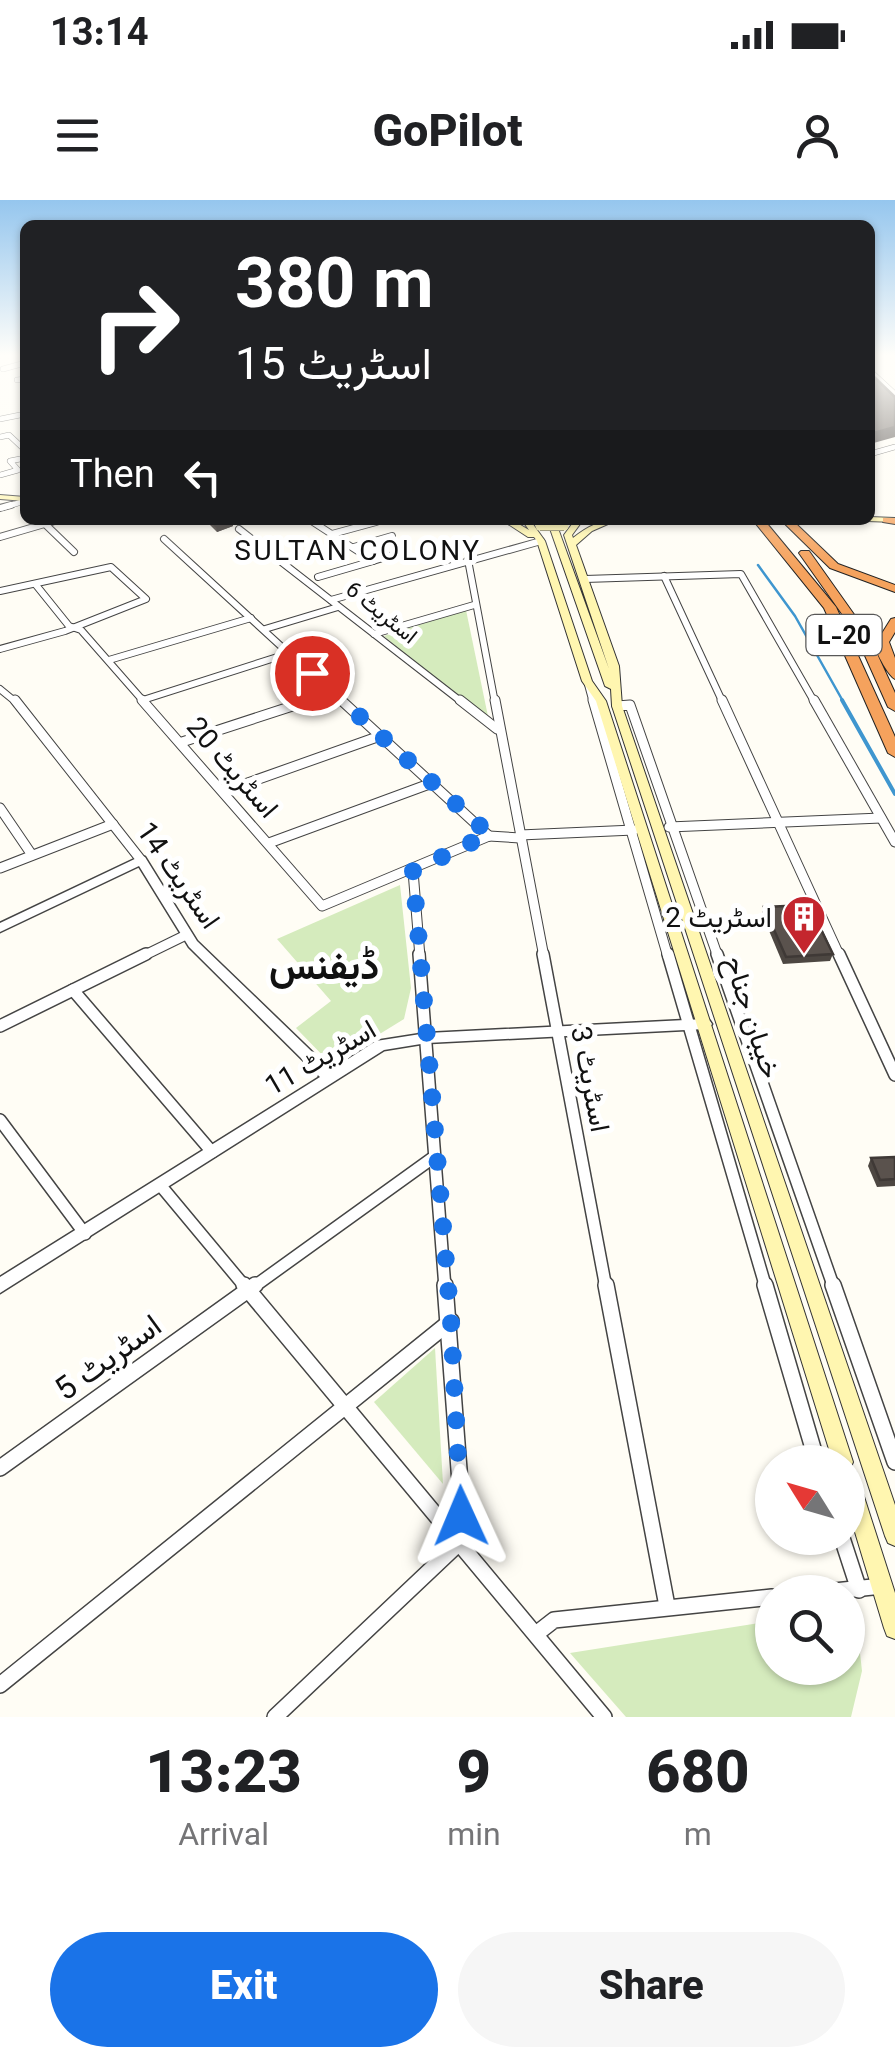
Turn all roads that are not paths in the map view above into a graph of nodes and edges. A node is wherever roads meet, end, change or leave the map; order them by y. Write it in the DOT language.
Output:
graph roads {
  1 [pos="0,436"];
  2 [pos="20,448"];
  3 [pos="20,456"];
  4 [pos="0,474"];
  5 [pos="42,525"];
  6 [pos="46,525"];
  7 [pos="318,525"];
  8 [pos="365,525"];
  9 [pos="514,525"];
  10 [pos="530,525"];
  11 [pos="544,525"];
  12 [pos="546,525"];
  13 [pos="546,525"];
  14 [pos="566,525"];
  15 [pos="600,525"];
  16 [pos="775,526"];
  17 [pos="240,529"];
  18 [pos="332,534"];
  19 [pos="392,536"];
  20 [pos="0,537"];
  21 [pos="164,539"];
  22 [pos="540,540"];
  23 [pos="573,543"];
  24 [pos="354,547"];
  25 [pos="813,547"];
  26 [pos="74,552"];
  27 [pos="393,555"];
  28 [pos="468,560"];
  29 [pos="373,561"];
  30 [pos="318,576"];
  31 [pos="664,576"];
  32 [pos="585,579"];
  33 [pos="36,585"];
  34 [pos="895,589"];
  35 [pos="0,591"];
  36 [pos="334,603"];
  37 [pos="474,604"];
  38 [pos="250,618"];
  39 [pos="895,622"];
  40 [pos="75,627"];
  41 [pos="265,629"];
  42 [pos="374,634"];
  43 [pos="0,637"];
  44 [pos="4,648"];
  45 [pos="290,653"];
  46 [pos="886,655"];
  47 [pos="109,660"];
  48 [pos="895,675"];
  49 [pos="0,679"];
  50 [pos="587,681"];
  51 [pos="0,688"];
  52 [pos="334,692"];
  53 [pos="142,700"];
  54 [pos="609,703"];
  55 [pos="895,707"];
  56 [pos="497,730"];
  57 [pos="380,736"];
  58 [pos="182,742"];
  59 [pos="895,753"];
  60 [pos="432,782"];
  61 [pos="225,791"];
  62 [pos="0,808"];
  63 [pos="881,818"];
  64 [pos="778,822"];
  65 [pos="113,824"];
  66 [pos="651,828"];
  67 [pos="489,836"];
  68 [pos="520,836"];
  69 [pos="895,842"];
  70 [pos="270,844"];
  71 [pos="32,855"];
  72 [pos="141,860"];
  73 [pos="0,868"];
  74 [pos="413,871"];
  75 [pos="0,928"];
  76 [pos="186,934"];
  77 [pos="73,990"];
  78 [pos="696,1024"];
  79 [pos="0,1026"];
  80 [pos="556,1032"];
  81 [pos="427,1038"];
  82 [pos="895,1075"];
  83 [pos="330,1078"];
  84 [pos="0,1120"];
  85 [pos="212,1152"];
  86 [pos="434,1157"];
  87 [pos="161,1186"];
  88 [pos="85,1234"];
  89 [pos="0,1286"];
  90 [pos="249,1290"];
  91 [pos="451,1321"];
  92 [pos="344,1406"];
  93 [pos="812,1445"];
  94 [pos="837,1445"];
  95 [pos="895,1462"];
  96 [pos="0,1468"];
  97 [pos="895,1536"];
  98 [pos="455,1537"];
  99 [pos="852,1555"];
  100 [pos="863,1555"];
  101 [pos="865,1588"];
  102 [pos="870,1588"];
  103 [pos="755,1598"];
  104 [pos="667,1606"];
  105 [pos="895,1628"];
  106 [pos="536,1634"];
  107 [pos="0,1685"];
  108 [pos="594,1714"];
  109 [pos="274,1717"];
  1 -- 2 [label="street"];
  3 -- 4 [label="street"];
  5 -- 20 [label="street"];
  6 -- 26 [label="street"];
  7 -- 18 [label="street"];
  8 -- 18 [label="street"];
  9 -- 22 [label="main road"];
  10 -- 22 [label="main road, خیبان جناح"];
  11 -- 22 [label="main road"];
  12 -- 54 [label="main road"];
  13 -- 54 [label="main road"];
  14 -- 23 [label="main road, خیبان جناح"];
  15 -- 23 [label="main road"];
  16 -- 25 [label="highway"];
  16 -- 55 [label="highway, L-20"];
  16 -- 59 [label="highway, L-20"];
  17 -- 36 [label="street, اسٹریٹ 6"];
  18 -- 24 [label="street"];
  19 -- 24 [label="street"];
  21 -- 38 [label="street"];
  22 -- 28 [label="street"];
  22 -- 50 [label="main road, خیبان جناح"];
  23 -- 32 [label="main road, خیبان جناح"];
  24 -- 29 [label="street"];
  25 -- 34 [label="highway"];
  25 -- 46 [label="highway"];
  27 -- 29 [label="street"];
  28 -- 36 [label="street"];
  28 -- 37 [label="street, اسٹریٹ 3"];
  29 -- 30 [label="street"];
  31 -- 32 [label="street"];
  31 -- 63 [label="street"];
  31 -- 64 [label="street"];
  32 -- 54 [label="main road, خیبان جناح"];
  33 -- 35 [label="street"];
  33 -- 40 [label="street, اسٹریٹ 20"];
  33 -- 40 [label="street"];
  36 -- 41 [label="street"];
  36 -- 42 [label="street, اسٹریٹ 6"];
  37 -- 42 [label="street"];
  37 -- 56 [label="street, اسٹریٹ 3"];
  38 -- 41 [label="street"];
  38 -- 47 [label="street"];
  39 -- 46 [label="highway"];
  40 -- 44 [label="street"];
  40 -- 47 [label="street, اسٹریٹ 20"];
  41 -- 45 [label="street"];
  42 -- 56 [label="street, اسٹریٹ 6"];
  43 -- 44 [label="street"];
  45 -- 52 [label="street"];
  45 -- 53 [label="street"];
  46 -- 48 [label="highway"];
  47 -- 53 [label="street, اسٹریٹ 20"];
  49 -- 51 [label="street"];
  50 -- 54 [label="main road, خیبان جناح"];
  50 -- 66 [label="street"];
  51 -- 65 [label="street, اسٹریٹ 14"];
  52 -- 57 [label="street"];
  52 -- 58 [label="street"];
  53 -- 58 [label="street, اسٹریٹ 20"];
  54 -- 66 [label="main road, خیبان جناح"];
  56 -- 68 [label="street, اسٹریٹ 3"];
  57 -- 60 [label="street"];
  57 -- 61 [label="street"];
  58 -- 61 [label="street, اسٹریٹ 20"];
  60 -- 67 [label="street"];
  60 -- 70 [label="street"];
  61 -- 70 [label="street, اسٹریٹ 20"];
  62 -- 71 [label="street"];
  63 -- 64 [label="street"];
  63 -- 69 [label="street"];
  64 -- 66 [label="street"];
  64 -- 82 [label="street"];
  65 -- 71 [label="street"];
  65 -- 72 [label="street, اسٹریٹ 14"];
  66 -- 68 [label="street"];
  66 -- 78 [label="main road, خیبان جناح"];
  66 -- 95 [label="street"];
  66 -- 97 [label="main road, خیبان جناح"];
  67 -- 68 [label="street"];
  67 -- 74 [label="street"];
  68 -- 80 [label="street, اسٹریٹ 3"];
  70 -- 74 [label="street, اسٹریٹ 20"];
  71 -- 73 [label="street"];
  72 -- 75 [label="street"];
  72 -- 76 [label="street, اسٹریٹ 14"];
  74 -- 81 [label="street"];
  76 -- 77 [label="street"];
  76 -- 83 [label="street, اسٹریٹ 14"];
  77 -- 79 [label="street"];
  77 -- 85 [label="street"];
  78 -- 80 [label="street, اسٹریٹ 11"];
  78 -- 93 [label="street"];
  78 -- 94 [label="main road, خیبان جناح"];
  80 -- 81 [label="street, اسٹریٹ 11"];
  80 -- 104 [label="street, اسٹریٹ 3"];
  81 -- 83 [label="street, اسٹریٹ 11"];
  81 -- 86 [label="street"];
  83 -- 85 [label="street, اسٹریٹ 11"];
  84 -- 88 [label="street"];
  85 -- 87 [label="street, اسٹریٹ 11"];
  86 -- 90 [label="street, اسٹریٹ 5"];
  86 -- 91 [label="street"];
  87 -- 88 [label="street"];
  87 -- 90 [label="street"];
  88 -- 89 [label="street"];
  90 -- 92 [label="street"];
  90 -- 96 [label="street, اسٹریٹ 5"];
  91 -- 92 [label="street"];
  91 -- 98 [label="street"];
  92 -- 98 [label="street"];
  92 -- 107 [label="street"];
  98 -- 106 [label="street"];
  98 -- 109 [label="street"];
  99 -- 102 [label="street"];
  100 -- 102 [label="main road"];
  101 -- 102 [label="street"];
  102 -- 105 [label="main road"];
  103 -- 104 [label="street"];
  104 -- 106 [label="street"];
  106 -- 108 [label="street"];
}
